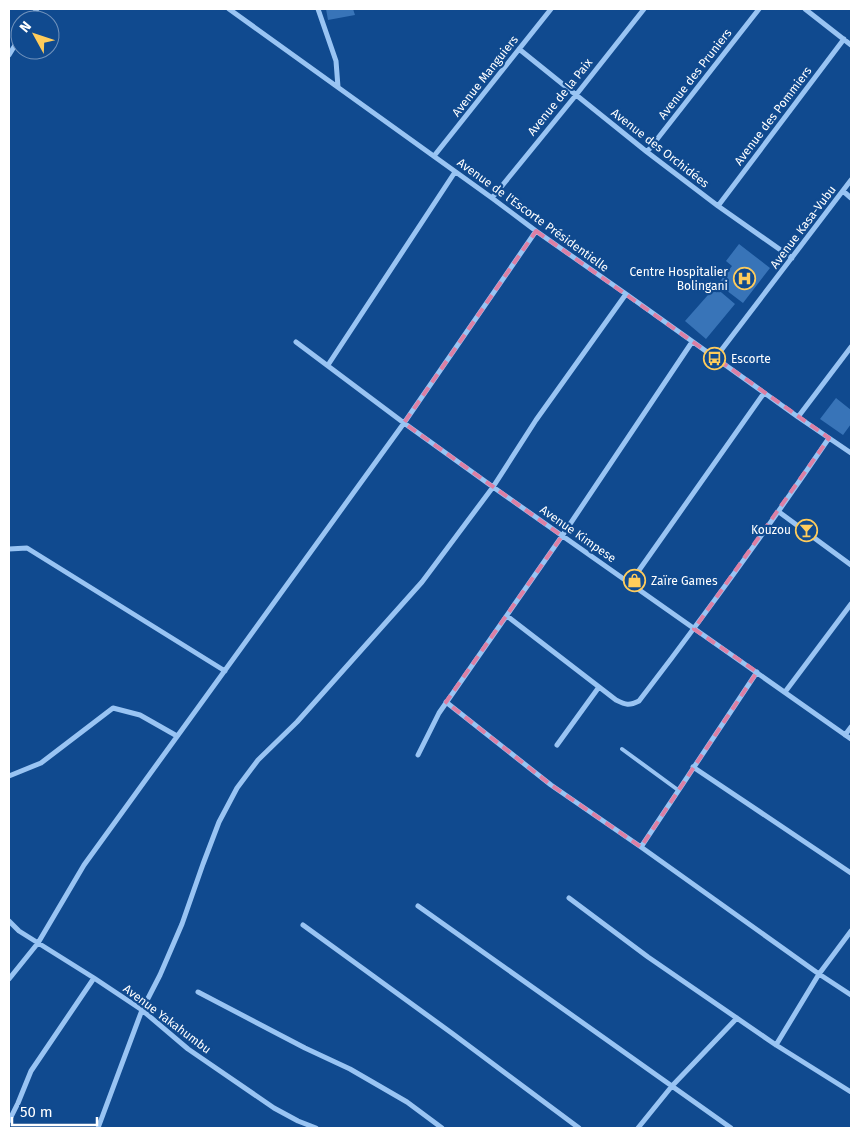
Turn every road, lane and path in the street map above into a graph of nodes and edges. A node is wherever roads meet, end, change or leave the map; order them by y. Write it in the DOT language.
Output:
graph roads {
  1 [pos="229,9"];
  2 [pos="318,9"];
  3 [pos="552,9"];
  4 [pos="644,9"];
  5 [pos="759,9"];
  6 [pos="805,9"];
  7 [pos="844,39"];
  8 [pos="851,45"];
  9 [pos="519,49"];
  10 [pos="338,87"];
  11 [pos="576,95"];
  12 [pos="647,152"];
  13 [pos="434,156"];
  14 [pos="455,172"];
  15 [pos="851,180"];
  16 [pos="843,191"];
  17 [pos="492,198"];
  18 [pos="851,198"];
  19 [pos="718,206"];
  20 [pos="536,231"];
  21 [pos="792,258"];
  22 [pos="626,294"];
  23 [pos="296,342"];
  24 [pos="692,342"];
  25 [pos="851,347"];
  26 [pos="716,358"];
  27 [pos="328,365"];
  28 [pos="764,393"];
  29 [pos="798,417"];
  30 [pos="404,423"];
  31 [pos="829,438"];
  32 [pos="851,453"];
  33 [pos="493,487"];
  34 [pos="779,512"];
  35 [pos="562,536"];
  36 [pos="9,549"];
  37 [pos="851,565"];
  38 [pos="630,582"];
  39 [pos="851,604"];
  40 [pos="507,616"];
  41 [pos="694,629"];
  42 [pos="225,671"];
  43 [pos="757,672"];
  44 [pos="599,687"];
  45 [pos="785,692"];
  46 [pos="446,702"];
  47 [pos="851,727"];
  48 [pos="845,735"];
  49 [pos="177,736"];
  50 [pos="851,740"];
  51 [pos="557,744"];
  52 [pos="622,749"];
  53 [pos="418,755"];
  54 [pos="694,767"];
  55 [pos="9,776"];
  56 [pos="678,790"];
  57 [pos="641,847"];
  58 [pos="851,873"];
  59 [pos="569,898"];
  60 [pos="418,906"];
  61 [pos="9,921"];
  62 [pos="303,925"];
  63 [pos="851,931"];
  64 [pos="38,943"];
  65 [pos="819,974"];
  66 [pos="94,978"];
  67 [pos="9,979"];
  68 [pos="198,992"];
  69 [pos="851,995"];
  70 [pos="142,1010"];
  71 [pos="737,1018"];
  72 [pos="776,1045"];
  73 [pos="672,1086"];
  74 [pos="851,1092"];
  75 [pos="9,1121"];
  76 [pos="98,1128"];
  77 [pos="316,1128"];
  78 [pos="442,1128"];
  79 [pos="579,1128"];
  80 [pos="638,1128"];
  81 [pos="731,1128"];
  1 -- 10 [label="street, Avenue de l'Escorte Présidentielle"];
  2 -- 10 [label="street"];
  3 -- 9 [label="street, Avenue Manguiers"];
  4 -- 11 [label="street, Avenue de la Paix"];
  5 -- 12 [label="street, Avenue des Pruniers"];
  6 -- 7 [label="street"];
  7 -- 8 [label="street"];
  7 -- 19 [label="street, Avenue des Pommiers"];
  9 -- 11 [label="street, Avenue des Orchidées"];
  9 -- 13 [label="street, Avenue Manguiers"];
  10 -- 13 [label="street, Avenue de l'Escorte Présidentielle"];
  11 -- 12 [label="street, Avenue des Orchidées"];
  11 -- 17 [label="street, Avenue de la Paix"];
  12 -- 19 [label="street, Avenue des Orchidées"];
  13 -- 14 [label="street, Avenue de l'Escorte Présidentielle"];
  14 -- 17 [label="street, Avenue de l'Escorte Présidentielle"];
  14 -- 27 [label="street"];
  15 -- 16 [label="street, Avenue Kasa-Vubu"];
  16 -- 18 [label="street"];
  16 -- 21 [label="street, Avenue Kasa-Vubu"];
  17 -- 20 [label="street, Avenue de l'Escorte Présidentielle"];
  19 -- 21 [label="street, Avenue des Orchidées"];
  20 -- 22 [label="street, Avenue de l'Escorte Présidentielle"];
  20 -- 30 [label="street"];
  21 -- 26 [label="street, Avenue Kasa-Vubu"];
  22 -- 24 [label="street, Avenue de l'Escorte Présidentielle"];
  22 -- 33 [label="street"];
  23 -- 27 [label="street, Avenue Kimpese"];
  24 -- 26 [label="street, Avenue de l'Escorte Présidentielle"];
  24 -- 35 [label="street"];
  25 -- 29 [label="street"];
  26 -- 28 [label="street, Avenue de l'Escorte Présidentielle"];
  27 -- 30 [label="street, Avenue Kimpese"];
  28 -- 29 [label="street, Avenue de l'Escorte Présidentielle"];
  28 -- 38 [label="street"];
  29 -- 31 [label="street, Avenue de l'Escorte Présidentielle"];
  30 -- 33 [label="street, Avenue Kimpese"];
  30 -- 42 [label="street"];
  31 -- 32 [label="street, Avenue de l'Escorte Présidentielle"];
  31 -- 34 [label="street"];
  33 -- 35 [label="street, Avenue Kimpese"];
  33 -- 70 [label="street"];
  34 -- 37 [label="street"];
  34 -- 41 [label="street"];
  35 -- 38 [label="street, Avenue Kimpese"];
  35 -- 40 [label="street"];
  36 -- 42 [label="street"];
  38 -- 41 [label="street, Avenue Kimpese"];
  39 -- 45 [label="street"];
  40 -- 44 [label="street"];
  40 -- 46 [label="street"];
  41 -- 43 [label="street, Avenue Kimpese"];
  41 -- 44 [label="street"];
  42 -- 49 [label="street"];
  43 -- 45 [label="street, Avenue Kimpese"];
  43 -- 54 [label="street"];
  44 -- 51 [label="street"];
  45 -- 48 [label="street, Avenue Kimpese"];
  46 -- 53 [label="street"];
  46 -- 57 [label="street"];
  47 -- 48 [label="street"];
  48 -- 50 [label="street, Avenue Kimpese"];
  49 -- 55 [label="street"];
  49 -- 64 [label="street"];
  52 -- 56 [label="lane"];
  54 -- 56 [label="street"];
  54 -- 58 [label="street"];
  56 -- 57 [label="street"];
  57 -- 65 [label="street"];
  59 -- 71 [label="street"];
  60 -- 73 [label="street"];
  61 -- 64 [label="street, Avenue Yakahumbu"];
  62 -- 79 [label="street"];
  63 -- 65 [label="street"];
  64 -- 66 [label="street, Avenue Yakahumbu"];
  64 -- 67 [label="street"];
  65 -- 69 [label="street"];
  65 -- 72 [label="street"];
  66 -- 70 [label="street, Avenue Yakahumbu"];
  66 -- 75 [label="street"];
  68 -- 78 [label="street"];
  70 -- 76 [label="street"];
  70 -- 77 [label="street, Avenue Yakahumbu"];
  71 -- 72 [label="street"];
  71 -- 73 [label="street"];
  72 -- 74 [label="street"];
  73 -- 80 [label="street"];
  73 -- 81 [label="street"];
}
